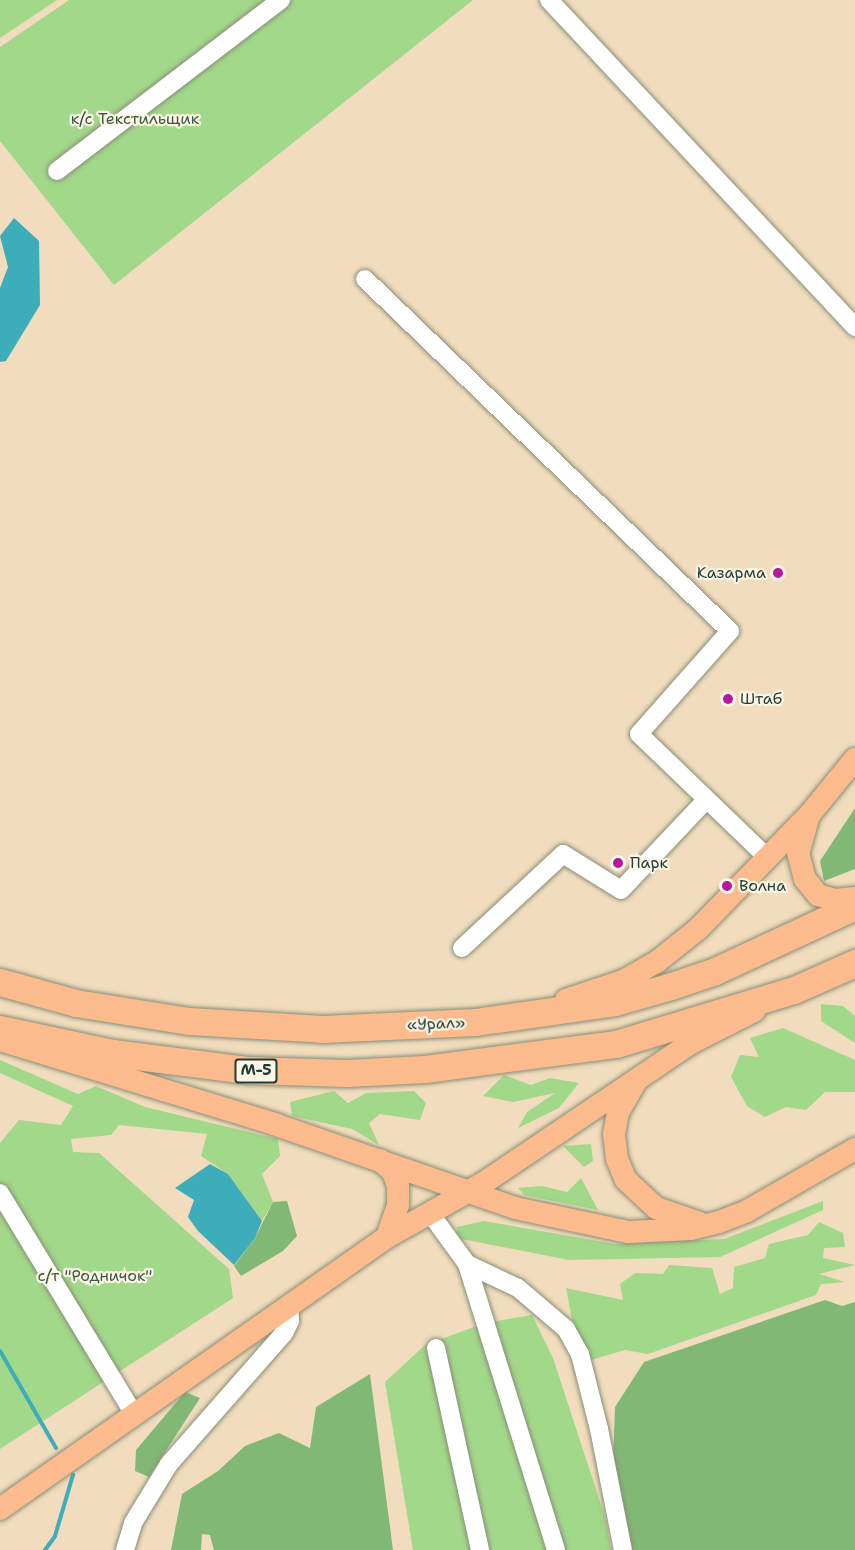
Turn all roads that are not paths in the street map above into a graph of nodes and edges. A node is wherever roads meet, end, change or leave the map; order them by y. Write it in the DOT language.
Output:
graph roads {
  1 [pos="281,0"];
  2 [pos="549,0"];
  3 [pos="57,171"];
  4 [pos="365,279"];
  5 [pos="855,327"];
  6 [pos="855,759"];
  7 [pos="706,800"];
  8 [pos="810,814"];
  9 [pos="768,858"];
  10 [pos="855,897"];
  11 [pos="855,906"];
  12 [pos="462,948"];
  13 [pos="855,963"];
  14 [pos="0,982"];
  15 [pos="794,990"];
  16 [pos="475,1022"];
  17 [pos="0,1029"];
  18 [pos="0,1040"];
  19 [pos="644,1073"];
  20 [pos="855,1149"];
  21 [pos="380,1160"];
  22 [pos="469,1191"];
  23 [pos="0,1193"];
  24 [pos="430,1214"];
  25 [pos="719,1222"];
  26 [pos="387,1237"];
  27 [pos="467,1264"];
  28 [pos="289,1304"];
  29 [pos="436,1348"];
  30 [pos="134,1414"];
  31 [pos="0,1509"];
  32 [pos="125,1550"];
  33 [pos="480,1550"];
  34 [pos="556,1550"];
  35 [pos="623,1550"];
  1 -- 3 [label="lane"];
  2 -- 5 [label="lane"];
  4 -- 7 [label="lane"];
  6 -- 8 [label="main road"];
  7 -- 9 [label="lane"];
  7 -- 12 [label="lane"];
  8 -- 9 [label="main road"];
  8 -- 10 [label="main road"];
  9 -- 16 [label="main road"];
  11 -- 16 [label="highway, «Урал»"];
  13 -- 15 [label="highway, М-5"];
  14 -- 16 [label="highway, «Урал»"];
  15 -- 17 [label="highway, М-5"];
  15 -- 19 [label="main road"];
  18 -- 21 [label="main road"];
  19 -- 22 [label="main road"];
  19 -- 25 [label="main road"];
  20 -- 25 [label="main road"];
  21 -- 22 [label="main road"];
  21 -- 26 [label="main road"];
  22 -- 24 [label="main road"];
  22 -- 25 [label="main road"];
  23 -- 30 [label="lane"];
  24 -- 26 [label="main road"];
  24 -- 27 [label="lane"];
  26 -- 28 [label="main road"];
  27 -- 34 [label="lane"];
  27 -- 35 [label="lane"];
  28 -- 30 [label="main road"];
  28 -- 32 [label="lane"];
  29 -- 33 [label="lane"];
  30 -- 31 [label="main road"];
}
